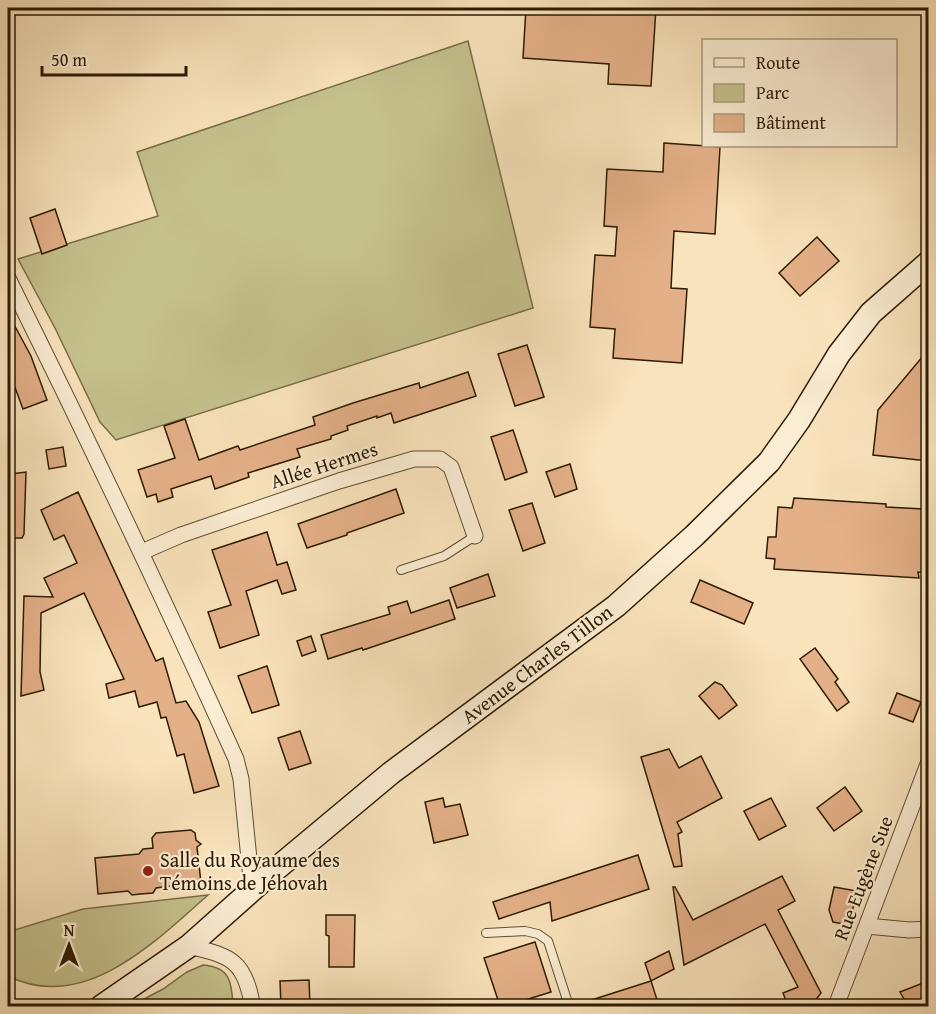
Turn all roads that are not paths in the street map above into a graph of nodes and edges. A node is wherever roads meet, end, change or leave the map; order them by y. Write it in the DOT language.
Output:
graph roads {
  1 [pos="928,263"];
  2 [pos="920,275"];
  3 [pos="8,278"];
  4 [pos="475,536"];
  5 [pos="142,552"];
  6 [pos="401,570"];
  7 [pos="928,764"];
  8 [pos="252,889"];
  9 [pos="867,926"];
  10 [pos="928,929"];
  11 [pos="486,933"];
  12 [pos="189,946"];
  13 [pos="107,1003"];
  14 [pos="87,1006"];
  15 [pos="252,1006"];
  16 [pos="569,1006"];
  17 [pos="836,1006"];
  1 -- 2 [label="street, Avenue Charles Tillon"];
  2 -- 8 [label="street, Avenue Charles Tillon"];
  3 -- 5 [label="street"];
  4 -- 5 [label="street, Allée Hermes"];
  4 -- 6 [label="lane"];
  5 -- 8 [label="street"];
  7 -- 9 [label="street, Rue Eugène Sue"];
  8 -- 12 [label="street, Avenue Charles Tillon"];
  9 -- 10 [label="street"];
  9 -- 17 [label="street, Rue Eugène Sue"];
  11 -- 16 [label="lane"];
  12 -- 13 [label="street, Avenue Charles Tillon"];
  12 -- 15 [label="street"];
  13 -- 14 [label="street, Avenue Charles Tillon"];
}
